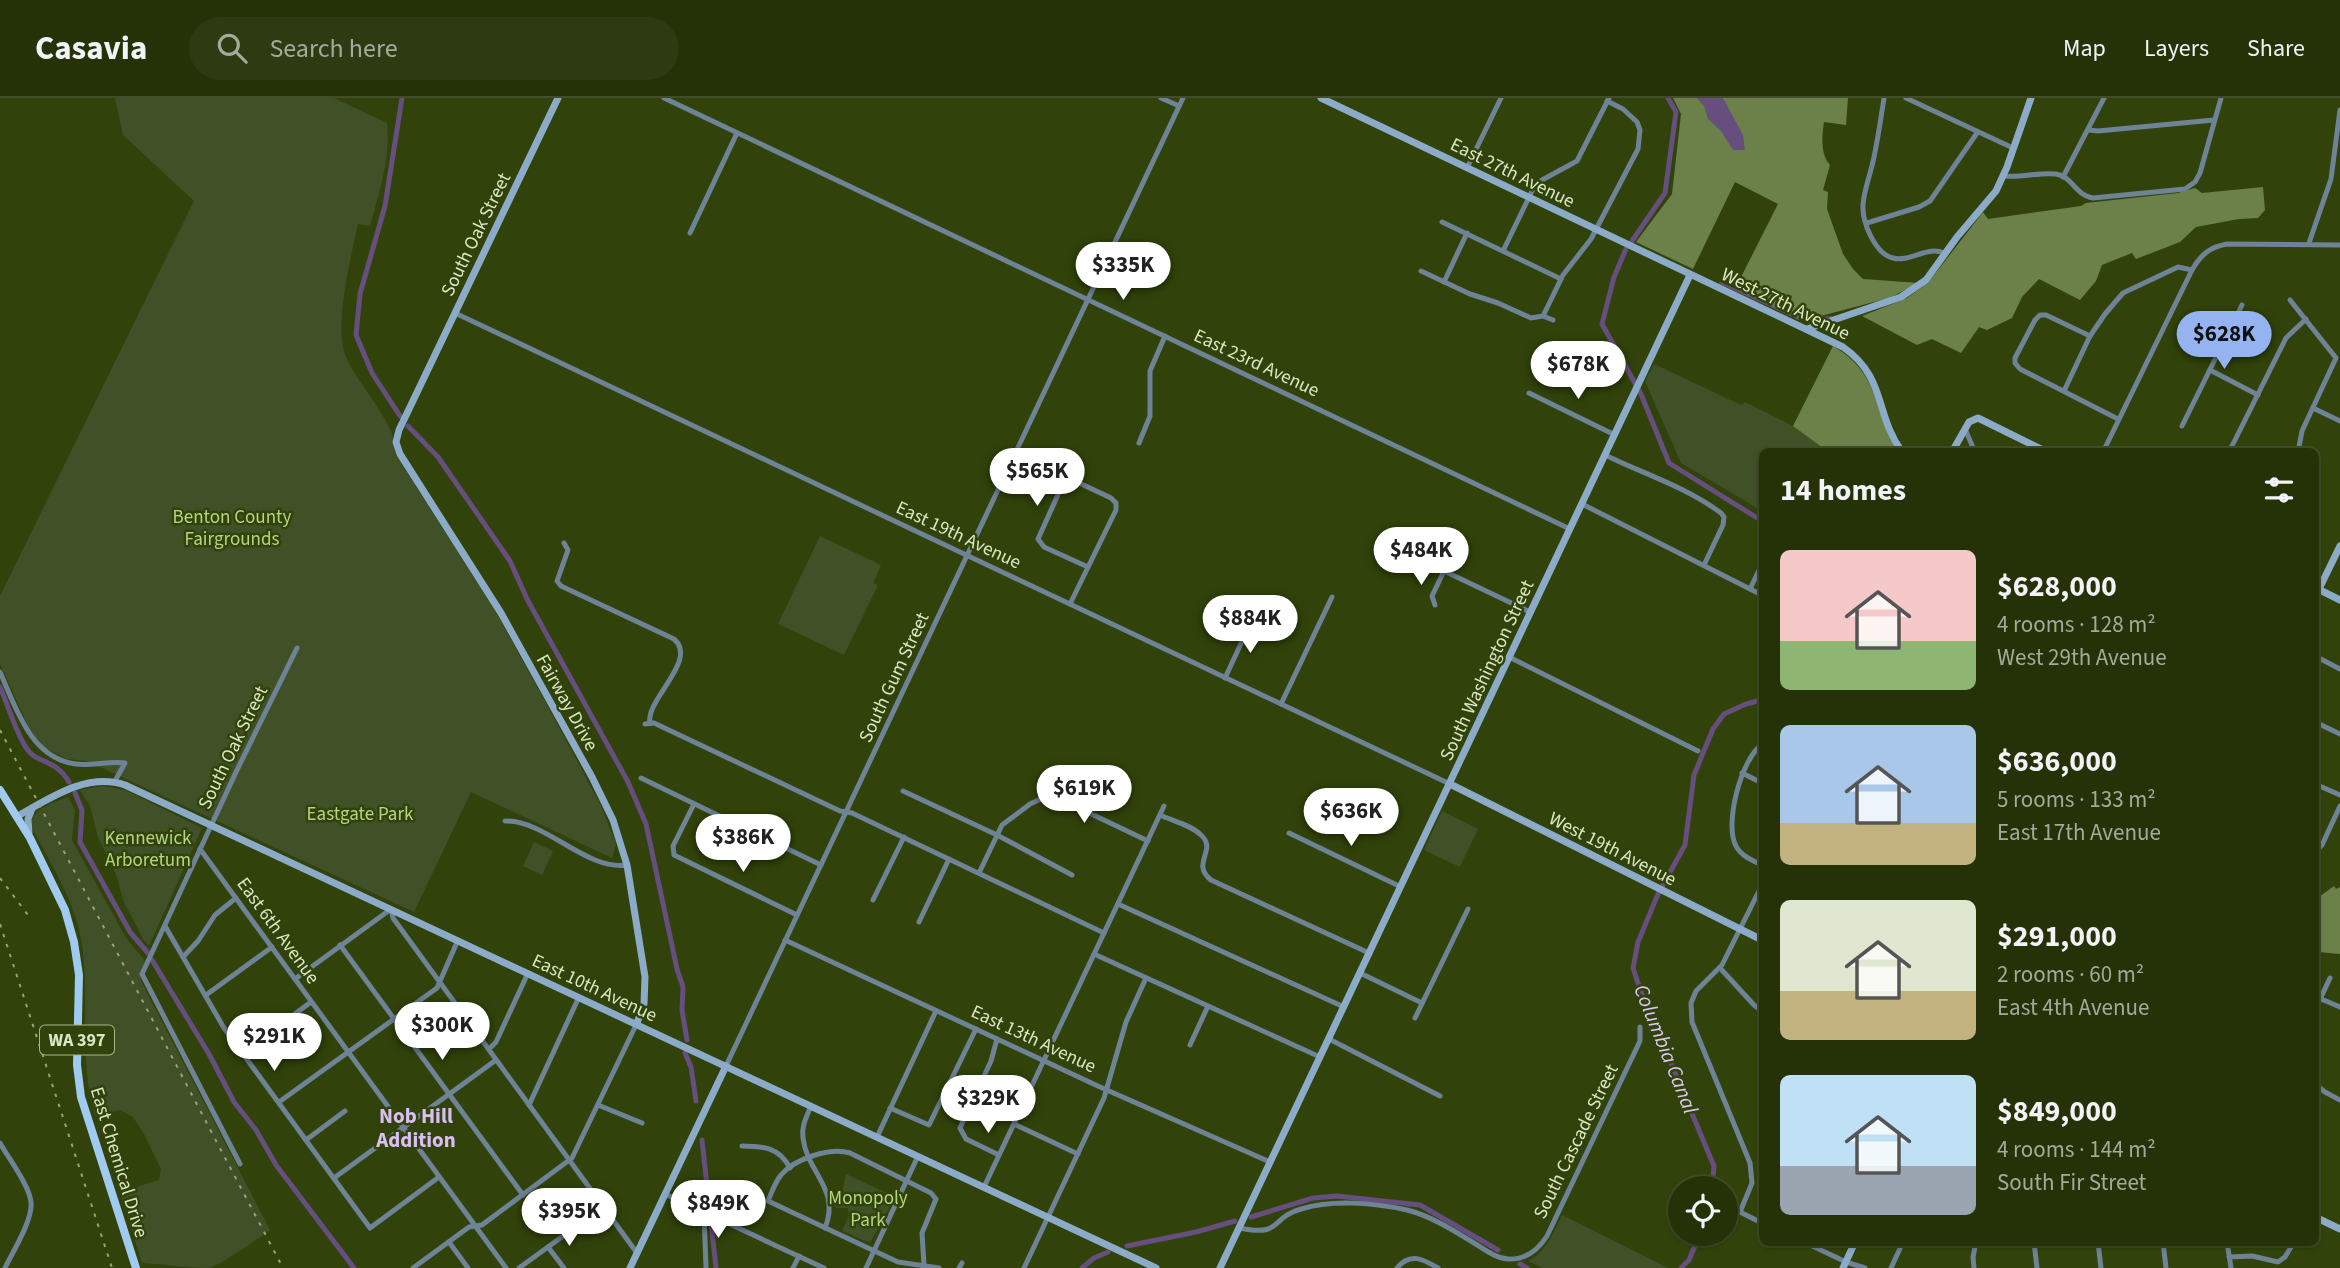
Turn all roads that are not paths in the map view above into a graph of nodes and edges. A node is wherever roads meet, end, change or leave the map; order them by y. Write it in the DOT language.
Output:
graph roads {
  1 [pos="558,98"];
  2 [pos="664,98"];
  3 [pos="1161,98"];
  4 [pos="1183,98"];
  5 [pos="1321,98"];
  6 [pos="1501,98"];
  7 [pos="1884,98"];
  8 [pos="1906,98"];
  9 [pos="2031,98"];
  10 [pos="2104,98"];
  11 [pos="2221,98"];
  12 [pos="1608,99"];
  13 [pos="1179,107"];
  14 [pos="2340,110"];
  15 [pos="2214,120"];
  16 [pos="2089,130"];
  17 [pos="1977,132"];
  18 [pos="737,133"];
  19 [pos="2013,148"];
  20 [pos="1467,168"];
  21 [pos="2004,176"];
  22 [pos="2063,177"];
  23 [pos="1529,197"];
  24 [pos="1443,222"];
  25 [pos="1867,223"];
  26 [pos="1596,229"];
  27 [pos="690,233"];
  28 [pos="1467,233"];
  29 [pos="2309,243"];
  30 [pos="2340,245"];
  31 [pos="1503,251"];
  32 [pos="1945,254"];
  33 [pos="2192,270"];
  34 [pos="1421,271"];
  35 [pos="1690,275"];
  36 [pos="1561,279"];
  37 [pos="1444,282"];
  38 [pos="1088,300"];
  39 [pos="2290,300"];
  40 [pos="2242,305"];
  41 [pos="455,313"];
  42 [pos="1542,317"];
  43 [pos="2306,319"];
  44 [pos="1553,320"];
  45 [pos="1807,329"];
  46 [pos="1165,336"];
  47 [pos="2090,336"];
  48 [pos="2210,370"];
  49 [pos="2064,391"];
  50 [pos="1529,393"];
  51 [pos="2258,395"];
  52 [pos="2314,408"];
  53 [pos="2118,419"];
  54 [pos="404,421"];
  55 [pos="2340,421"];
  56 [pos="2182,426"];
  57 [pos="1965,429"];
  58 [pos="1615,435"];
  59 [pos="1139,443"];
  60 [pos="1900,448"];
  61 [pos="1954,448"];
  62 [pos="1973,448"];
  63 [pos="2038,448"];
  64 [pos="2105,448"];
  65 [pos="2231,448"];
  66 [pos="2299,448"];
  67 [pos="1016,453"];
  68 [pos="1605,455"];
  69 [pos="1066,477"];
  70 [pos="1582,504"];
  71 [pos="1570,528"];
  72 [pos="564,543"];
  73 [pos="2340,546"];
  74 [pos="968,556"];
  75 [pos="1421,560"];
  76 [pos="1704,565"];
  77 [pos="1088,567"];
  78 [pos="1444,570"];
  79 [pos="1759,570"];
  80 [pos="2319,584"];
  81 [pos="1750,589"];
  82 [pos="2319,589"];
  83 [pos="1759,593"];
  84 [pos="1332,597"];
  85 [pos="2340,600"];
  86 [pos="1070,604"];
  87 [pos="1435,605"];
  88 [pos="1530,612"];
  89 [pos="1251,622"];
  90 [pos="298,648"];
  91 [pos="1509,657"];
  92 [pos="2319,658"];
  93 [pos="2340,668"];
  94 [pos="0,672"];
  95 [pos="1225,678"];
  96 [pos="1282,704"];
  97 [pos="2319,724"];
  98 [pos="2340,734"];
  99 [pos="1759,748"];
  100 [pos="1698,751"];
  101 [pos="1742,774"];
  102 [pos="640,778"];
  103 [pos="115,781"];
  104 [pos="1759,782"];
  105 [pos="1450,784"];
  106 [pos="2319,785"];
  107 [pos="0,790"];
  108 [pos="903,791"];
  109 [pos="2340,795"];
  110 [pos="694,804"];
  111 [pos="1164,806"];
  112 [pos="2340,806"];
  113 [pos="33,808"];
  114 [pos="846,812"];
  115 [pos="1160,815"];
  116 [pos="18,816"];
  117 [pos="505,821"];
  118 [pos="211,825"];
  119 [pos="1289,833"];
  120 [pos="997,835"];
  121 [pos="904,837"];
  122 [pos="30,838"];
  123 [pos="1148,841"];
  124 [pos="2319,848"];
  125 [pos="200,849"];
  126 [pos="949,859"];
  127 [pos="1759,864"];
  128 [pos="627,865"];
  129 [pos="821,865"];
  130 [pos="979,873"];
  131 [pos="1072,874"];
  132 [pos="1401,887"];
  133 [pos="1759,891"];
  134 [pos="236,898"];
  135 [pos="873,900"];
  136 [pos="1118,904"];
  137 [pos="391,909"];
  138 [pos="1468,909"];
  139 [pos="797,915"];
  140 [pos="919,922"];
  141 [pos="164,926"];
  142 [pos="1740,929"];
  143 [pos="1104,933"];
  144 [pos="1759,938"];
  145 [pos="458,940"];
  146 [pos="785,940"];
  147 [pos="340,945"];
  148 [pos="272,947"];
  149 [pos="1369,953"];
  150 [pos="1094,954"];
  151 [pos="183,957"];
  152 [pos="1720,968"];
  153 [pos="528,973"];
  154 [pos="1360,973"];
  155 [pos="1146,978"];
  156 [pos="2330,978"];
  157 [pos="295,979"];
  158 [pos="440,982"];
  159 [pos="206,995"];
  160 [pos="579,997"];
  161 [pos="2320,999"];
  162 [pos="312,1002"];
  163 [pos="1422,1003"];
  164 [pos="1208,1006"];
  165 [pos="1344,1007"];
  166 [pos="2340,1007"];
  167 [pos="1759,1008"];
  168 [pos="936,1011"];
  169 [pos="1415,1018"];
  170 [pos="394,1019"];
  171 [pos="637,1023"];
  172 [pos="1640,1027"];
  173 [pos="976,1029"];
  174 [pos="997,1039"];
  175 [pos="1329,1039"];
  176 [pos="1190,1045"];
  177 [pos="489,1049"];
  178 [pos="242,1052"];
  179 [pos="348,1052"];
  180 [pos="1320,1057"];
  181 [pos="496,1060"];
  182 [pos="1044,1061"];
  183 [pos="726,1066"];
  184 [pos="2319,1088"];
  185 [pos="1108,1089"];
  186 [pos="449,1094"];
  187 [pos="1440,1096"];
  188 [pos="2340,1100"];
  189 [pos="279,1102"];
  190 [pos="529,1105"];
  191 [pos="598,1105"];
  192 [pos="811,1106"];
  193 [pos="890,1108"];
  194 [pos="345,1111"];
  195 [pos="642,1123"];
  196 [pos="1014,1124"];
  197 [pos="403,1127"];
  198 [pos="877,1137"];
  199 [pos="306,1140"];
  200 [pos="0,1143"];
  201 [pos="742,1146"];
  202 [pos="999,1154"];
  203 [pos="1078,1154"];
  204 [pos="918,1156"];
  205 [pos="809,1158"];
  206 [pos="569,1161"];
  207 [pos="1270,1162"];
  208 [pos="240,1164"];
  209 [pos="790,1168"];
  210 [pos="439,1177"];
  211 [pos="334,1178"];
  212 [pos="907,1181"];
  213 [pos="984,1187"];
  214 [pos="665,1194"];
  215 [pos="523,1195"];
  216 [pos="604,1208"];
  217 [pos="1740,1212"];
  218 [pos="708,1215"];
  219 [pos="1048,1217"];
  220 [pos="2319,1219"];
  221 [pos="1759,1222"];
  222 [pos="475,1226"];
  223 [pos="825,1228"];
  224 [pos="1239,1228"];
  225 [pos="2340,1229"];
  226 [pos="449,1242"];
  227 [pos="1811,1246"];
  228 [pos="1854,1246"];
  229 [pos="1901,1246"];
  230 [pos="1976,1246"];
  231 [pos="2034,1246"];
  232 [pos="2098,1246"];
  233 [pos="2163,1246"];
  234 [pos="2228,1246"];
  235 [pos="2292,1246"];
  236 [pos="548,1247"];
  237 [pos="874,1251"];
  238 [pos="637,1253"];
  239 [pos="799,1256"];
  240 [pos="2229,1257"];
  241 [pos="1136,1258"];
  242 [pos="923,1265"];
  243 [pos="1847,1266"];
  244 [pos="5,1268"];
  245 [pos="136,1268"];
  246 [pos="413,1268"];
  247 [pos="468,1268"];
  248 [pos="506,1268"];
  249 [pos="519,1268"];
  250 [pos="564,1268"];
  251 [pos="629,1268"];
  252 [pos="706,1268"];
  253 [pos="793,1268"];
  254 [pos="824,1268"];
  255 [pos="866,1268"];
  256 [pos="939,1268"];
  257 [pos="1024,1268"];
  258 [pos="1131,1268"];
  259 [pos="1156,1268"];
  260 [pos="1220,1268"];
  261 [pos="1397,1268"];
  262 [pos="1438,1268"];
  263 [pos="1865,1268"];
  264 [pos="1891,1268"];
  265 [pos="1974,1268"];
  266 [pos="2037,1268"];
  267 [pos="2101,1268"];
  268 [pos="2166,1268"];
  269 [pos="2231,1268"];
  1 -- 41 [label="main road, South Oak Street"];
  2 -- 18 [label="street, East 23rd Avenue"];
  3 -- 13 [label="street"];
  4 -- 13 [label="street, South Gum Street"];
  5 -- 20 [label="main road, East 27th Avenue"];
  6 -- 20 [label="street"];
  7 -- 25 [label="street"];
  8 -- 17 [label="street"];
  9 -- 19 [label="main road"];
  10 -- 16 [label="street"];
  11 -- 15 [label="street"];
  12 -- 23 [label="street"];
  12 -- 26 [label="street"];
  13 -- 38 [label="street, South Gum Street"];
  14 -- 29 [label="street"];
  15 -- 16 [label="street"];
  15 -- 22 [label="street"];
  16 -- 22 [label="street"];
  17 -- 19 [label="street"];
  17 -- 25 [label="street"];
  18 -- 27 [label="street"];
  18 -- 38 [label="street, East 23rd Avenue"];
  19 -- 21 [label="main road"];
  20 -- 23 [label="main road, East 27th Avenue"];
  21 -- 22 [label="street"];
  21 -- 32 [label="main road"];
  23 -- 26 [label="main road, East 27th Avenue"];
  23 -- 31 [label="street"];
  24 -- 28 [label="street"];
  25 -- 32 [label="street"];
  26 -- 35 [label="main road, East 27th Avenue"];
  26 -- 36 [label="street"];
  28 -- 31 [label="street"];
  28 -- 37 [label="street"];
  29 -- 30 [label="street"];
  29 -- 33 [label="street"];
  31 -- 36 [label="street"];
  32 -- 45 [label="main road"];
  33 -- 47 [label="street"];
  33 -- 53 [label="street"];
  34 -- 37 [label="street"];
  35 -- 45 [label="main road, West 27th Avenue"];
  35 -- 58 [label="main road, South Washington Street"];
  36 -- 42 [label="street"];
  37 -- 42 [label="street"];
  38 -- 46 [label="street, East 23rd Avenue"];
  38 -- 67 [label="street, South Gum Street"];
  39 -- 43 [label="street"];
  40 -- 48 [label="street"];
  41 -- 54 [label="main road, South Oak Street"];
  41 -- 74 [label="street, East 19th Avenue"];
  42 -- 44 [label="street"];
  43 -- 51 [label="street"];
  43 -- 52 [label="street"];
  45 -- 60 [label="main road, West 27th Avenue"];
  46 -- 59 [label="street"];
  46 -- 71 [label="street, East 23rd Avenue"];
  47 -- 49 [label="street"];
  47 -- 49 [label="street"];
  48 -- 51 [label="street"];
  48 -- 56 [label="street"];
  49 -- 53 [label="street"];
  50 -- 58 [label="street"];
  51 -- 65 [label="street"];
  52 -- 55 [label="street"];
  52 -- 66 [label="street"];
  53 -- 64 [label="street"];
  54 -- 128 [label="main road, Fairway Drive"];
  57 -- 61 [label="main road"];
  57 -- 62 [label="street"];
  57 -- 63 [label="main road"];
  58 -- 68 [label="main road, South Washington Street"];
  67 -- 69 [label="street"];
  67 -- 74 [label="street, South Gum Street"];
  68 -- 70 [label="main road, South Washington Street"];
  68 -- 76 [label="street"];
  69 -- 77 [label="street"];
  69 -- 77 [label="street"];
  70 -- 71 [label="main road, South Washington Street"];
  70 -- 76 [label="street"];
  71 -- 88 [label="main road, South Washington Street"];
  72 -- 114 [label="street"];
  73 -- 80 [label="main road"];
  74 -- 86 [label="street, East 19th Avenue"];
  74 -- 114 [label="street, South Gum Street"];
  75 -- 78 [label="street"];
  76 -- 81 [label="street"];
  77 -- 86 [label="street"];
  78 -- 87 [label="street"];
  78 -- 88 [label="street"];
  79 -- 81 [label="street"];
  81 -- 83 [label="street"];
  82 -- 85 [label="main road"];
  84 -- 96 [label="street"];
  86 -- 95 [label="street, East 19th Avenue"];
  88 -- 91 [label="main road, South Washington Street"];
  89 -- 95 [label="street"];
  90 -- 118 [label="street, South Oak Street"];
  91 -- 100 [label="street"];
  91 -- 105 [label="main road, South Washington Street"];
  92 -- 93 [label="street"];
  94 -- 103 [label="street"];
  95 -- 96 [label="street, East 19th Avenue"];
  96 -- 105 [label="street, East 19th Avenue"];
  97 -- 98 [label="street"];
  99 -- 101 [label="street"];
  101 -- 104 [label="street"];
  101 -- 127 [label="street"];
  102 -- 110 [label="street"];
  103 -- 113 [label="main road"];
  103 -- 118 [label="main road, East 10th Avenue"];
  105 -- 132 [label="main road, South Washington Street"];
  105 -- 142 [label="main road, West 19th Avenue"];
  106 -- 109 [label="street"];
  107 -- 116 [label="main road, East Chemical Drive / WA 397"];
  108 -- 120 [label="street"];
  110 -- 129 [label="street"];
  110 -- 139 [label="street"];
  111 -- 115 [label="street"];
  112 -- 124 [label="street"];
  113 -- 116 [label="main road"];
  113 -- 122 [label="main road"];
  114 -- 121 [label="street"];
  114 -- 129 [label="street, South Gum Street"];
  115 -- 123 [label="street"];
  115 -- 149 [label="street"];
  116 -- 122 [label="main road, East Chemical Drive / WA 397"];
  117 -- 128 [label="street"];
  118 -- 125 [label="street, South Oak Street"];
  118 -- 137 [label="main road, East 10th Avenue"];
  119 -- 132 [label="street"];
  120 -- 123 [label="street"];
  120 -- 130 [label="street"];
  120 -- 131 [label="street"];
  121 -- 126 [label="street"];
  121 -- 135 [label="street"];
  122 -- 245 [label="main road, East Chemical Drive / WA 397"];
  123 -- 136 [label="street"];
  125 -- 134 [label="street, East 6th Avenue"];
  125 -- 141 [label="street, South Oak Street"];
  126 -- 130 [label="street"];
  126 -- 140 [label="street"];
  128 -- 171 [label="main road, Fairway Drive"];
  129 -- 139 [label="street, South Gum Street"];
  130 -- 143 [label="street"];
  132 -- 149 [label="main road, South Washington Street"];
  133 -- 142 [label="street"];
  134 -- 148 [label="street, East 6th Avenue"];
  134 -- 151 [label="street"];
  136 -- 143 [label="street"];
  136 -- 165 [label="street"];
  137 -- 145 [label="main road, East 10th Avenue"];
  137 -- 147 [label="street"];
  137 -- 158 [label="street"];
  138 -- 163 [label="street"];
  139 -- 146 [label="street, South Gum Street"];
  141 -- 151 [label="street"];
  141 -- 208 [label="street, South Oak Street"];
  142 -- 144 [label="main road, West 19th Avenue"];
  142 -- 152 [label="street"];
  143 -- 150 [label="street"];
  145 -- 153 [label="main road, East 10th Avenue"];
  145 -- 158 [label="street"];
  146 -- 168 [label="street, East 13th Avenue"];
  146 -- 183 [label="street, South Gum Street"];
  147 -- 157 [label="street"];
  147 -- 170 [label="street"];
  148 -- 157 [label="street, East 6th Avenue"];
  148 -- 159 [label="street"];
  149 -- 154 [label="main road, South Washington Street"];
  150 -- 155 [label="street"];
  150 -- 182 [label="street"];
  151 -- 159 [label="street"];
  152 -- 167 [label="street"];
  152 -- 217 [label="street"];
  153 -- 160 [label="main road, East 10th Avenue"];
  153 -- 177 [label="street"];
  154 -- 163 [label="street"];
  154 -- 165 [label="main road, South Washington Street"];
  155 -- 164 [label="street"];
  155 -- 185 [label="street"];
  156 -- 161 [label="street"];
  157 -- 162 [label="street, East 6th Avenue"];
  158 -- 170 [label="street"];
  158 -- 177 [label="street"];
  159 -- 178 [label="street"];
  160 -- 171 [label="main road, East 10th Avenue"];
  160 -- 190 [label="street"];
  161 -- 166 [label="street"];
  162 -- 178 [label="street"];
  162 -- 179 [label="street, East 6th Avenue"];
  163 -- 169 [label="street"];
  164 -- 176 [label="street"];
  164 -- 180 [label="street"];
  165 -- 175 [label="main road, South Washington Street"];
  168 -- 173 [label="street, East 13th Avenue"];
  168 -- 193 [label="street"];
  170 -- 179 [label="street"];
  170 -- 186 [label="street"];
  171 -- 183 [label="main road, East 10th Avenue"];
  171 -- 191 [label="street"];
  172 -- 224 [label="street, South Cascade Street"];
  173 -- 174 [label="street, East 13th Avenue"];
  173 -- 193 [label="street"];
  174 -- 182 [label="street, East 13th Avenue"];
  174 -- 202 [label="street"];
  175 -- 180 [label="main road, South Washington Street"];
  175 -- 187 [label="street"];
  177 -- 181 [label="street"];
  178 -- 189 [label="street"];
  179 -- 189 [label="street"];
  179 -- 197 [label="street, East 6th Avenue"];
  180 -- 207 [label="main road, South Washington Street"];
  181 -- 186 [label="street"];
  181 -- 190 [label="street"];
  182 -- 185 [label="street, East 13th Avenue"];
  182 -- 196 [label="street"];
  183 -- 192 [label="main road, East 10th Avenue"];
  183 -- 214 [label="main road, South Gum Street"];
  184 -- 188 [label="street"];
  185 -- 203 [label="street"];
  185 -- 207 [label="street, East 13th Avenue"];
  186 -- 197 [label="street"];
  186 -- 215 [label="street"];
  189 -- 199 [label="street"];
  190 -- 206 [label="street"];
  191 -- 195 [label="street"];
  191 -- 206 [label="street"];
  192 -- 198 [label="main road, East 10th Avenue"];
  192 -- 205 [label="street"];
  193 -- 198 [label="street"];
  194 -- 199 [label="street"];
  196 -- 202 [label="street"];
  196 -- 203 [label="street"];
  197 -- 210 [label="street, East 6th Avenue"];
  197 -- 211 [label="street"];
  198 -- 204 [label="main road, East 10th Avenue"];
  199 -- 211 [label="street"];
  200 -- 244 [label="street"];
  201 -- 209 [label="street"];
  202 -- 213 [label="street"];
  203 -- 219 [label="street"];
  204 -- 212 [label="street"];
  204 -- 213 [label="main road, East 10th Avenue"];
  205 -- 209 [label="street"];
  205 -- 212 [label="street"];
  205 -- 223 [label="street"];
  206 -- 215 [label="street"];
  206 -- 216 [label="street"];
  207 -- 224 [label="main road, South Washington Street"];
  209 -- 223 [label="street"];
  210 -- 211 [label="street"];
  210 -- 222 [label="street, East 6th Avenue"];
  212 -- 237 [label="street"];
  212 -- 242 [label="street"];
  213 -- 219 [label="main road, East 10th Avenue"];
  214 -- 218 [label="street"];
  214 -- 238 [label="main road, South Gum Street"];
  215 -- 222 [label="street"];
  216 -- 236 [label="street"];
  216 -- 238 [label="street"];
  217 -- 221 [label="street"];
  218 -- 239 [label="street"];
  218 -- 252 [label="street"];
  219 -- 241 [label="main road, East 10th Avenue"];
  219 -- 257 [label="street"];
  220 -- 225 [label="main road"];
  222 -- 226 [label="street"];
  222 -- 248 [label="street, East 6th Avenue"];
  223 -- 237 [label="street"];
  224 -- 260 [label="main road, South Washington Street"];
  226 -- 246 [label="street"];
  226 -- 247 [label="street"];
  227 -- 243 [label="street"];
  228 -- 243 [label="main road"];
  229 -- 264 [label="street"];
  230 -- 265 [label="street"];
  231 -- 266 [label="street"];
  232 -- 267 [label="street"];
  233 -- 268 [label="street"];
  234 -- 240 [label="street"];
  235 -- 240 [label="street"];
  236 -- 249 [label="street"];
  236 -- 250 [label="street"];
  237 -- 242 [label="street"];
  237 -- 255 [label="street"];
  238 -- 251 [label="main road, South Gum Street"];
  239 -- 253 [label="street"];
  239 -- 254 [label="street"];
  240 -- 269 [label="street"];
  241 -- 258 [label="street"];
  241 -- 259 [label="main road, East 10th Avenue"];
  242 -- 256 [label="street"];
  243 -- 263 [label="street"];
  261 -- 262 [label="street"];
}
